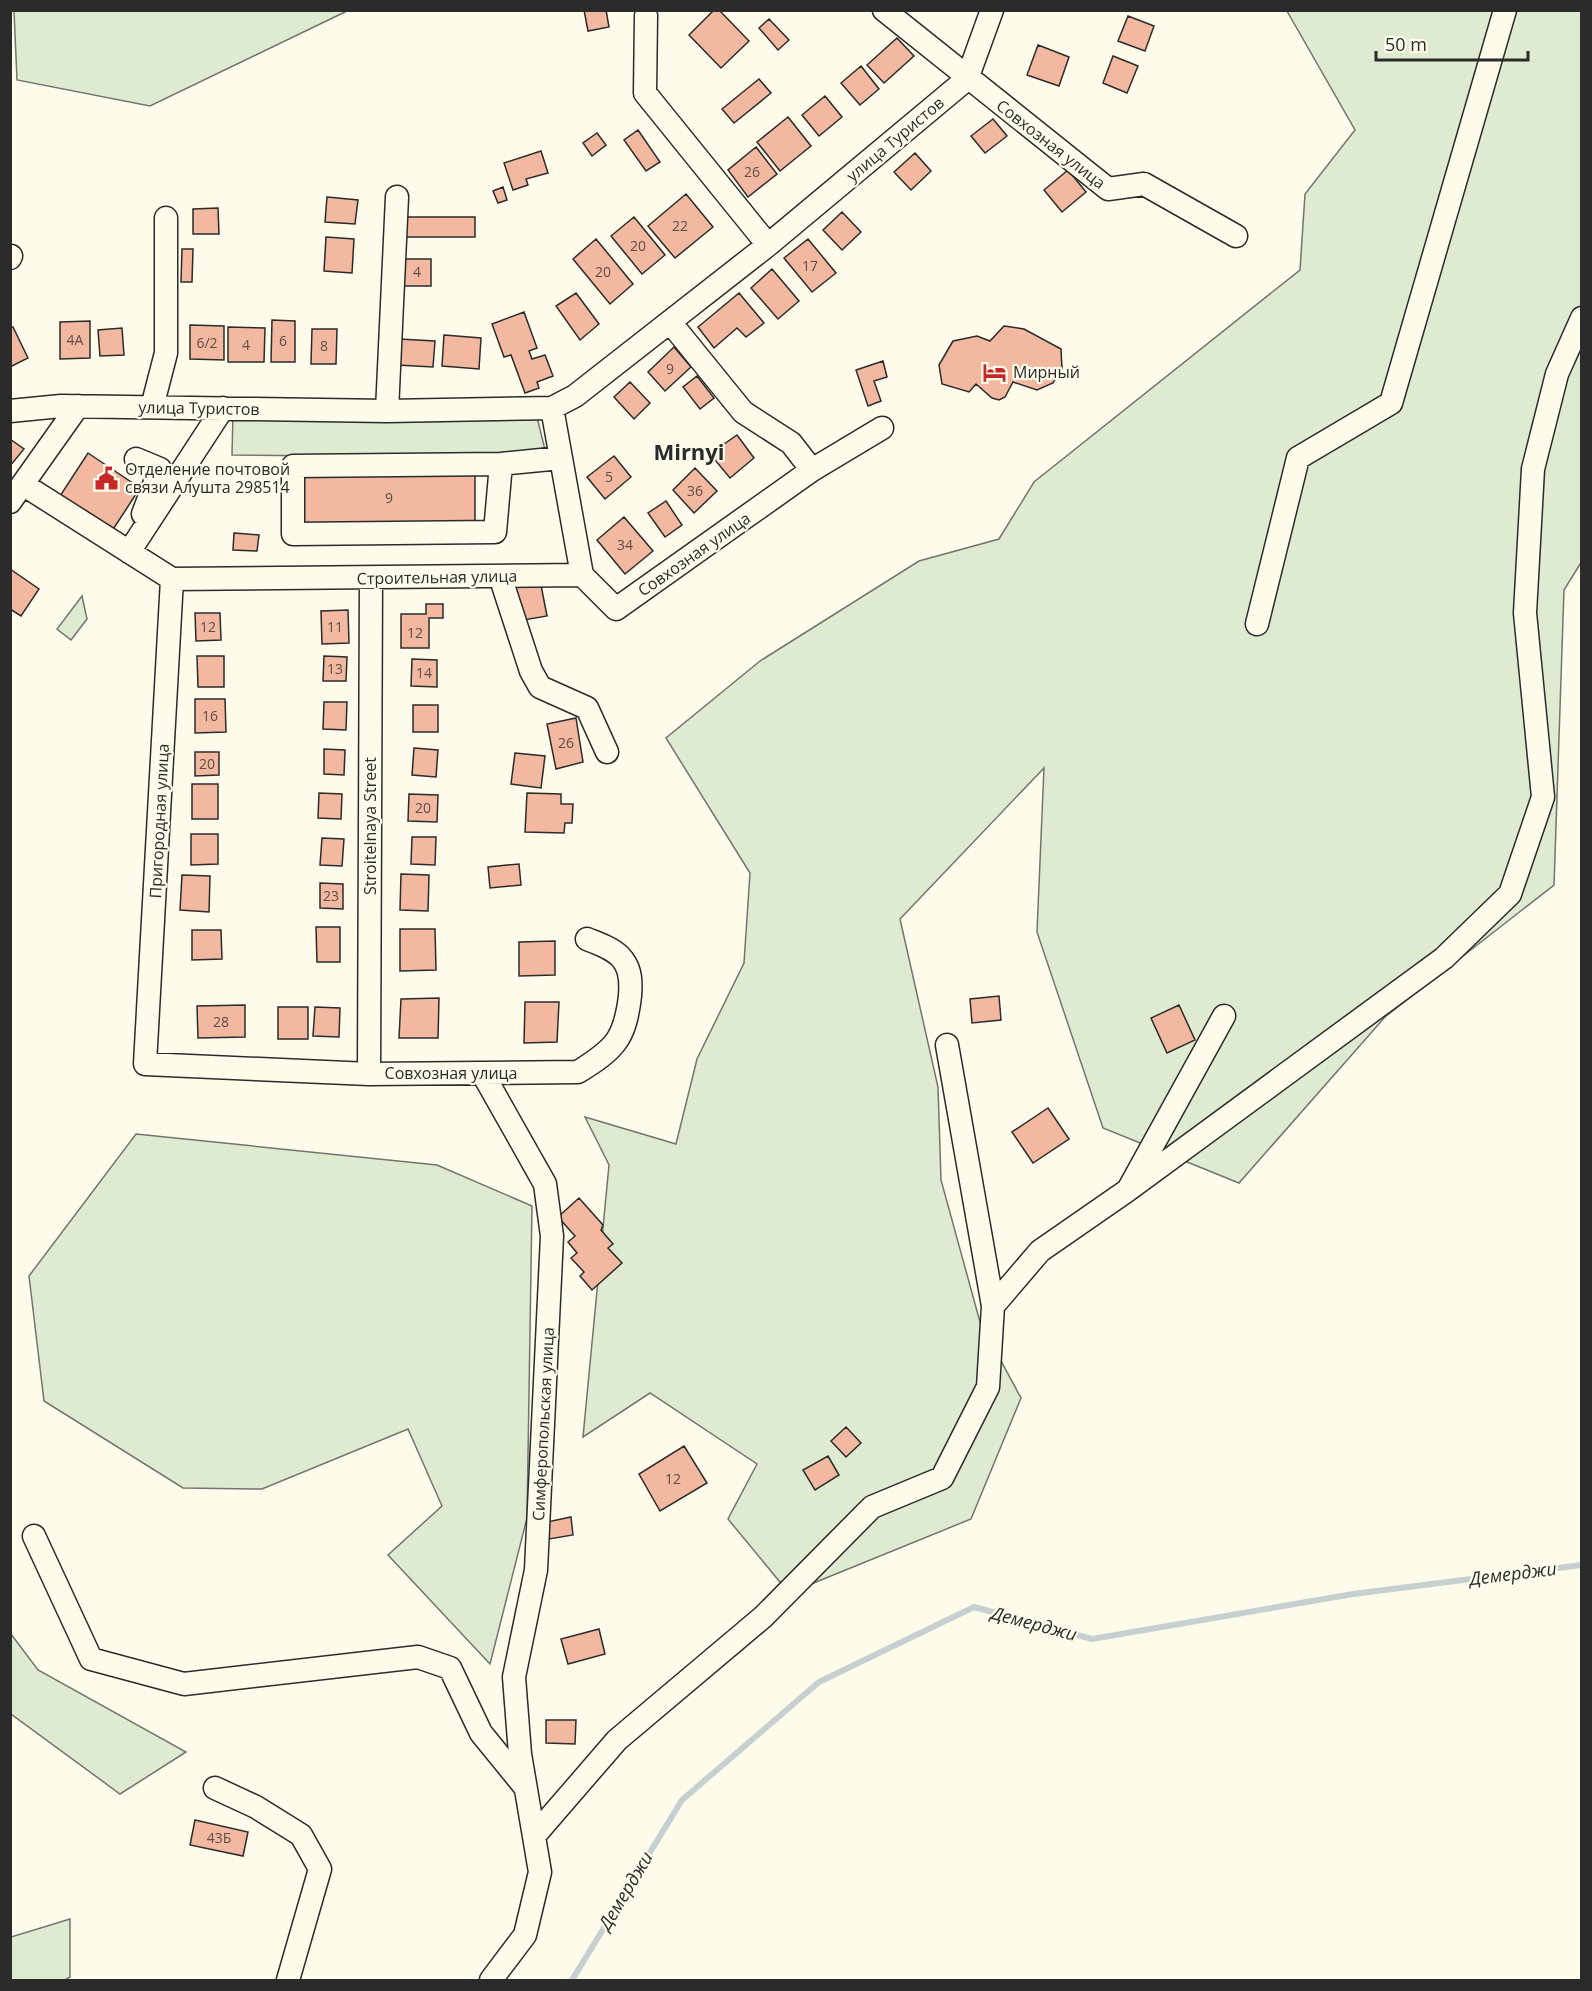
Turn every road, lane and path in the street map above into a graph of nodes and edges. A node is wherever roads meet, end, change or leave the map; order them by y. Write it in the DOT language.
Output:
graph roads {
  1 [pos="884,10"];
  2 [pos="992,10"];
  3 [pos="1505,10"];
  4 [pos="646,16"];
  5 [pos="967,79"];
  6 [pos="397,197"];
  7 [pos="166,218"];
  8 [pos="1236,236"];
  9 [pos="768,245"];
  10 [pos="1581,318"];
  11 [pos="670,322"];
  12 [pos="78,406"];
  13 [pos="152,407"];
  14 [pos="223,408"];
  15 [pos="552,408"];
  16 [pos="10,411"];
  17 [pos="387,411"];
  18 [pos="882,428"];
  19 [pos="561,458"];
  20 [pos="136,459"];
  21 [pos="501,464"];
  22 [pos="812,470"];
  23 [pos="17,493"];
  24 [pos="129,552"];
  25 [pos="582,575"];
  26 [pos="500,576"];
  27 [pos="373,578"];
  28 [pos="172,579"];
  29 [pos="1257,624"];
  30 [pos="607,752"];
  31 [pos="587,939"];
  32 [pos="1224,1016"];
  33 [pos="947,1045"];
  34 [pos="146,1064"];
  35 [pos="369,1074"];
  36 [pos="483,1074"];
  37 [pos="1128,1190"];
  38 [pos="993,1306"];
  39 [pos="34,1536"];
  40 [pos="215,1788"];
  41 [pos="526,1788"];
  42 [pos="534,1836"];
  43 [pos="288,1980"];
  44 [pos="491,1980"];
  1 -- 5 [label="street, Совхозная улица"];
  2 -- 5 [label="street"];
  3 -- 29 [label="street"];
  4 -- 9 [label="street"];
  5 -- 8 [label="street, Совхозная улица"];
  5 -- 9 [label="street, улица Туристов"];
  6 -- 17 [label="street"];
  7 -- 13 [label="street"];
  9 -- 11 [label="street, улица Туристов"];
  10 -- 37 [label="street"];
  11 -- 15 [label="street, улица Туристов"];
  11 -- 22 [label="street"];
  12 -- 13 [label="street, улица Туристов"];
  12 -- 16 [label="street, улица Туристов"];
  12 -- 23 [label="street"];
  13 -- 14 [label="street, улица Туристов"];
  14 -- 17 [label="street, улица Туристов"];
  14 -- 24 [label="street"];
  15 -- 17 [label="street, улица Туристов"];
  15 -- 19 [label="street"];
  18 -- 22 [label="street"];
  19 -- 21 [label="street"];
  19 -- 25 [label="street"];
  20 -- 24 [label="street"];
  21 -- 21 [label="street"];
  22 -- 25 [label="street, Совхозная улица"];
  23 -- 24 [label="street"];
  24 -- 28 [label="street"];
  25 -- 26 [label="street, Строительная улица"];
  26 -- 27 [label="street, Строительная улица"];
  26 -- 30 [label="street"];
  27 -- 28 [label="street, Строительная улица"];
  27 -- 35 [label="street, Stroitelnaya Street"];
  28 -- 34 [label="street, Пригородная улица"];
  31 -- 36 [label="street, Совхозная улица"];
  32 -- 37 [label="street"];
  33 -- 38 [label="street"];
  34 -- 35 [label="street, Совхозная улица"];
  35 -- 36 [label="street, Совхозная улица"];
  36 -- 41 [label="street, Симферопольская улица"];
  37 -- 38 [label="street"];
  38 -- 42 [label="street"];
  39 -- 41 [label="street, Симферопольская улица"];
  40 -- 43 [label="street"];
  41 -- 42 [label="street, Симферопольская улица"];
  42 -- 44 [label="street, Симферопольская улица"];
}
